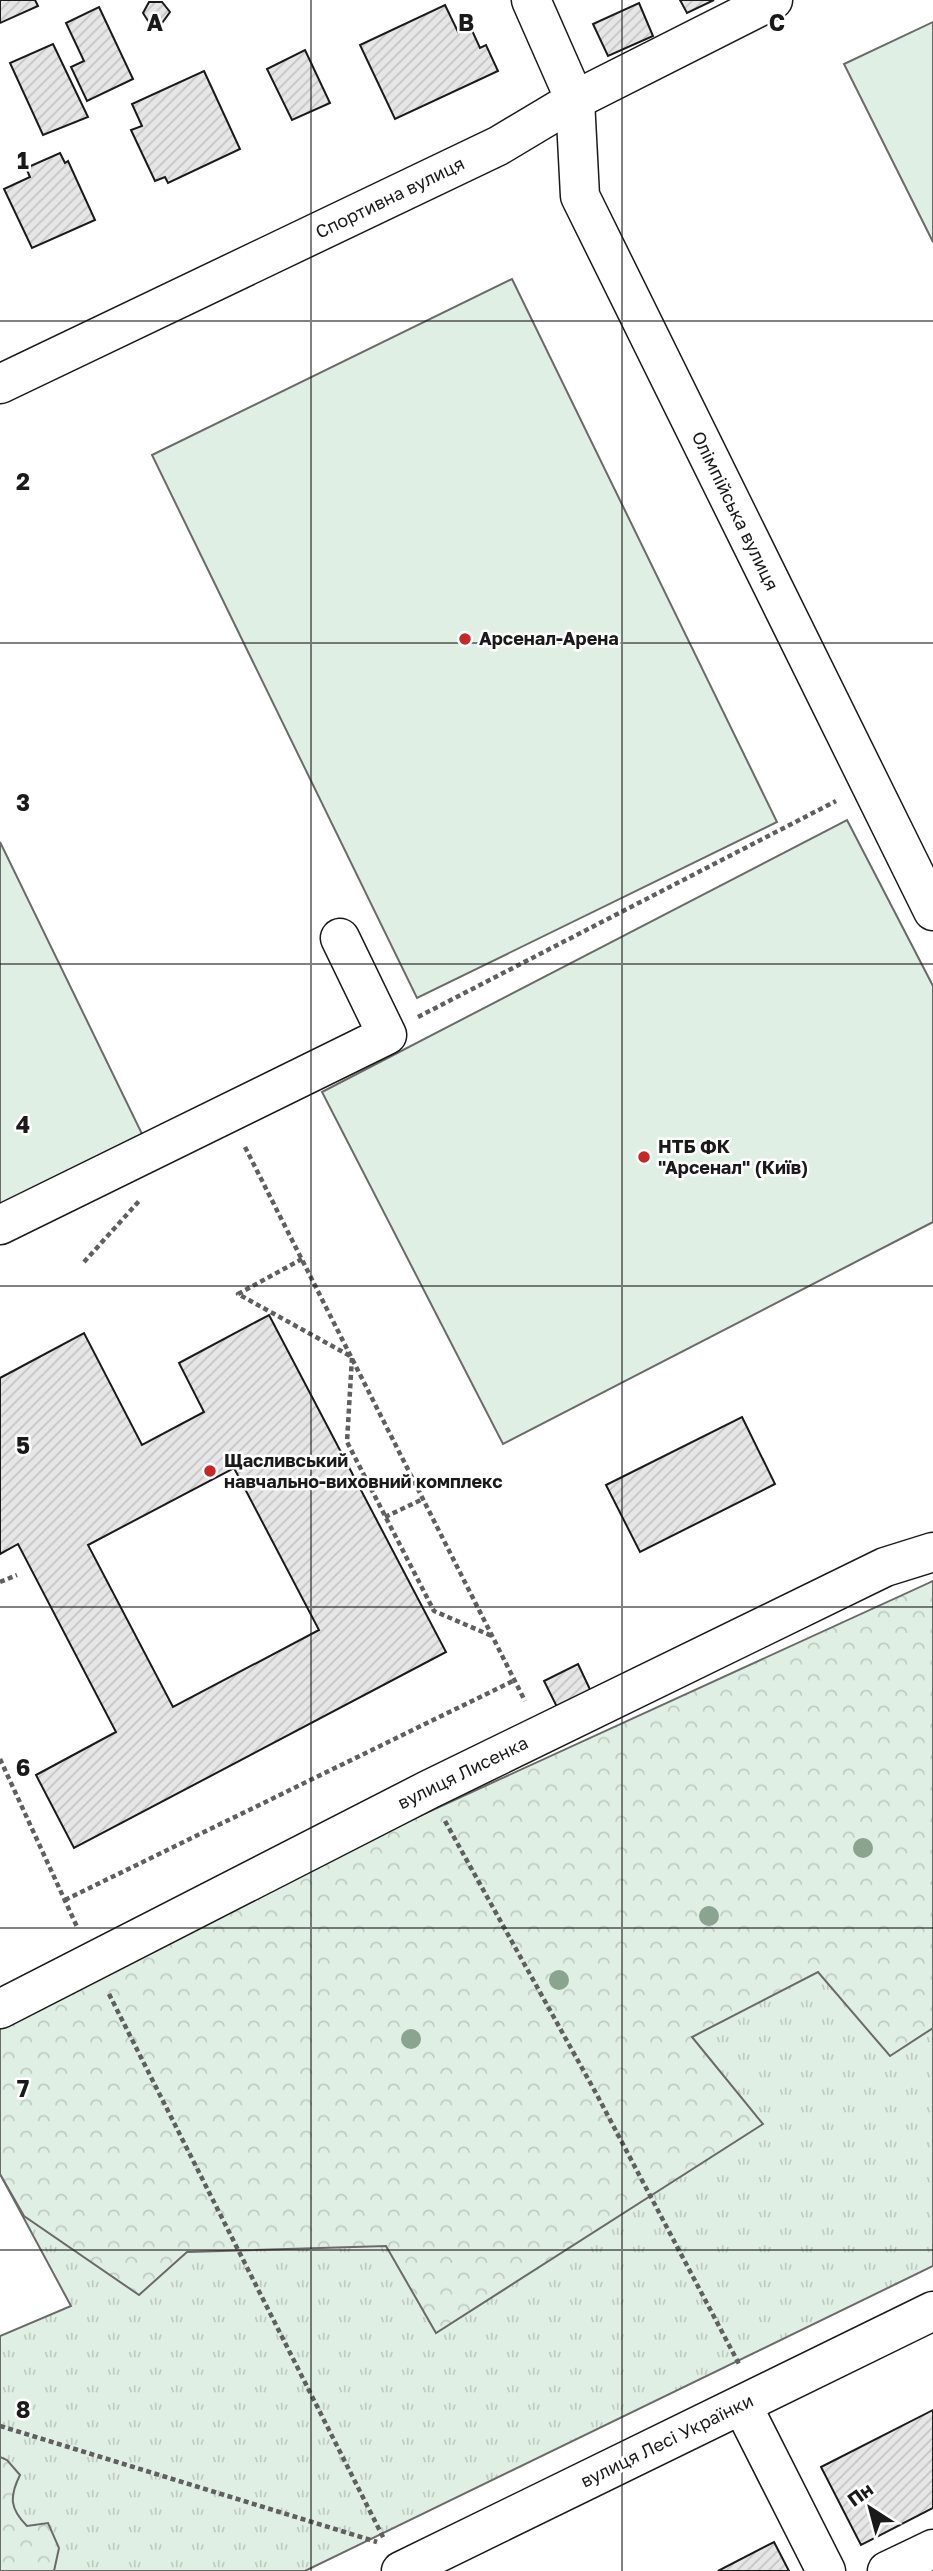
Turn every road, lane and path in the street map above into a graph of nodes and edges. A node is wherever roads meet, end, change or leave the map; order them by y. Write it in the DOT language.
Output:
graph roads {
  1 [pos="531,0"];
  2 [pos="773,0"];
  3 [pos="575,100"];
  4 [pos="0,384"];
  5 [pos="870,784"];
  6 [pos="933,912"];
  7 [pos="340,938"];
  8 [pos="387,1035"];
  9 [pos="228,1112"];
  10 [pos="0,1225"];
  11 [pos="302,1259"];
  12 [pos="352,1357"];
  13 [pos="423,1499"];
  14 [pos="385,1517"];
  15 [pos="933,1552"];
  16 [pos="17,1575"];
  17 [pos="0,1583"];
  18 [pos="492,1636"];
  19 [pos="514,1680"];
  20 [pos="542,1735"];
  21 [pos="0,1759"];
  22 [pos="428,1790"];
  23 [pos="65,1900"];
  24 [pos="93,1962"];
  25 [pos="0,2010"];
  26 [pos="933,2311"];
  27 [pos="742,2388"];
  28 [pos="0,2426"];
  29 [pos="933,2549"];
  30 [pos="401,2571"];
  31 [pos="826,2571"];
  32 [pos="887,2571"];
  1 -- 3 [label="street"];
  2 -- 3 [label="street, Спортивна вулиця"];
  3 -- 4 [label="street, Спортивна вулиця"];
  3 -- 5 [label="street, Олімпійська вулиця"];
  5 -- 6 [label="street, Олімпійська вулиця"];
  5 -- 8 [label="path"];
  7 -- 8 [label="street"];
  8 -- 9 [label="street"];
  9 -- 10 [label="street"];
  9 -- 11 [label="path"];
  11 -- 12 [label="path"];
  11 -- 12 [label="path"];
  12 -- 13 [label="path"];
  12 -- 14 [label="path"];
  13 -- 14 [label="path"];
  13 -- 18 [label="path"];
  14 -- 18 [label="path"];
  15 -- 20 [label="street, вулиця Лисенка"];
  16 -- 17 [label="path"];
  18 -- 19 [label="path"];
  19 -- 20 [label="path"];
  19 -- 23 [label="path"];
  20 -- 22 [label="street, вулиця Лисенка"];
  21 -- 23 [label="path"];
  22 -- 24 [label="street, вулиця Лисенка"];
  22 -- 27 [label="path"];
  23 -- 24 [label="path"];
  24 -- 25 [label="street, вулиця Лисенка"];
  24 -- 28 [label="path"];
  26 -- 27 [label="street, вулиця Лесі Українки"];
  27 -- 30 [label="street, вулиця Лесі Українки"];
  27 -- 31 [label="street"];
  29 -- 32 [label="street"];
}
